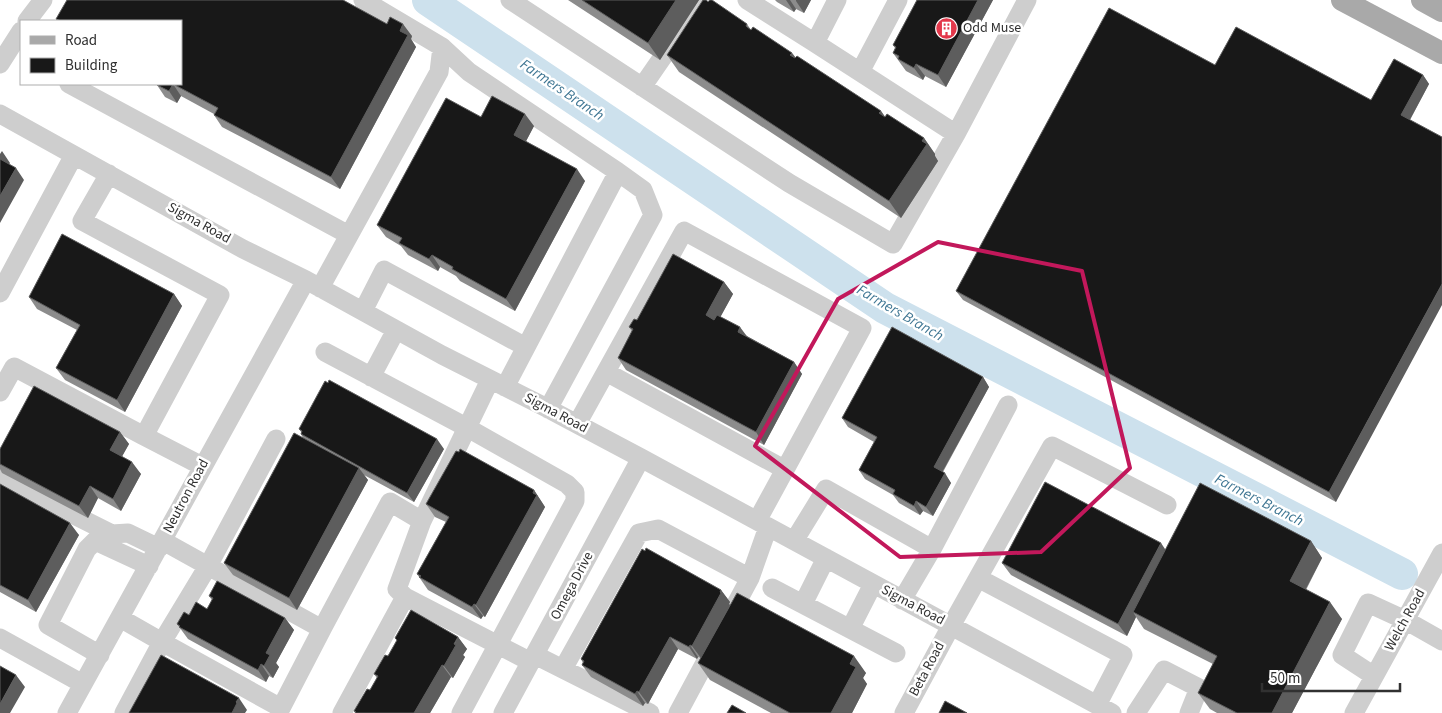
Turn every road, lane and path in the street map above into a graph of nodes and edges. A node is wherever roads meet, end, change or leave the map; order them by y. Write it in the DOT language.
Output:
graph roads {
  1 [pos="43,0"];
  2 [pos="363,0"];
  3 [pos="510,0"];
  4 [pos="702,0"];
  5 [pos="747,0"];
  6 [pos="837,0"];
  7 [pos="898,0"];
  8 [pos="1027,0"];
  9 [pos="1342,0"];
  10 [pos="1422,0"];
  11 [pos="1442,11"];
  12 [pos="28,20"];
  13 [pos="20,33"];
  14 [pos="815,43"];
  15 [pos="442,48"];
  16 [pos="1442,53"];
  17 [pos="10,58"];
  18 [pos="860,72"];
  19 [pos="71,85"];
  20 [pos="642,87"];
  21 [pos="0,114"];
  22 [pos="956,134"];
  23 [pos="74,155"];
  24 [pos="618,172"];
  25 [pos="108,174"];
  26 [pos="349,235"];
  27 [pos="313,284"];
  28 [pos="0,293"];
  29 [pos="363,311"];
  30 [pos="396,330"];
  31 [pos="526,347"];
  32 [pos="326,352"];
  33 [pos="606,372"];
  34 [pos="371,377"];
  35 [pos="498,383"];
  36 [pos="0,392"];
  37 [pos="1008,405"];
  38 [pos="548,409"];
  39 [pos="577,424"];
  40 [pos="466,427"];
  41 [pos="144,436"];
  42 [pos="276,439"];
  43 [pos="641,458"];
  44 [pos="202,466"];
  45 [pos="784,469"];
  46 [pos="0,478"];
  47 [pos="1167,505"];
  48 [pos="422,520"];
  49 [pos="762,524"];
  50 [pos="794,541"];
  51 [pos="161,544"];
  52 [pos="932,549"];
  53 [pos="1442,553"];
  54 [pos="826,558"];
  55 [pos="149,566"];
  56 [pos="208,566"];
  57 [pos="750,578"];
  58 [pos="978,578"];
  59 [pos="873,584"];
  60 [pos="772,588"];
  61 [pos="405,597"];
  62 [pos="902,600"];
  63 [pos="803,604"];
  64 [pos="120,618"];
  65 [pos="1405,620"];
  66 [pos="950,626"];
  67 [pos="322,629"];
  68 [pos="850,629"];
  69 [pos="0,638"];
  70 [pos="1442,641"];
  71 [pos="162,642"];
  72 [pos="498,646"];
  73 [pos="896,653"];
  74 [pos="100,654"];
  75 [pos="533,659"];
  76 [pos="563,670"];
  77 [pos="1374,676"];
  78 [pos="83,684"];
  79 [pos="1104,709"];
  80 [pos="280,711"];
  81 [pos="67,713"];
  82 [pos="124,713"];
  83 [pos="342,713"];
  84 [pos="461,713"];
  85 [pos="503,713"];
  86 [pos="650,713"];
  87 [pos="678,713"];
  88 [pos="904,713"];
  89 [pos="1136,713"];
  90 [pos="1189,713"];
  91 [pos="1354,713"];
  1 -- 12 [label="street"];
  2 -- 15 [label="street"];
  3 -- 20 [label="street"];
  4 -- 20 [label="street"];
  5 -- 14 [label="street"];
  6 -- 14 [label="street"];
  7 -- 18 [label="street"];
  8 -- 22 [label="street"];
  9 -- 16 [label="main road"];
  10 -- 11 [label="main road"];
  13 -- 17 [label="street"];
  14 -- 18 [label="street"];
  15 -- 24 [label="street"];
  15 -- 26 [label="street, Neutron Road"];
  18 -- 22 [label="street"];
  19 -- 26 [label="street"];
  20 -- 22 [label="street"];
  21 -- 23 [label="street, Sigma Road"];
  23 -- 25 [label="street, Sigma Road"];
  23 -- 28 [label="street"];
  24 -- 31 [label="street"];
  24 -- 38 [label="street"];
  25 -- 27 [label="street, Sigma Road"];
  25 -- 41 [label="street"];
  26 -- 27 [label="street, Neutron Road"];
  27 -- 29 [label="street, Sigma Road"];
  27 -- 44 [label="street, Neutron Road"];
  29 -- 30 [label="street, Sigma Road"];
  29 -- 31 [label="street"];
  30 -- 34 [label="street"];
  30 -- 35 [label="street, Sigma Road"];
  31 -- 35 [label="street"];
  32 -- 34 [label="street"];
  33 -- 39 [label="street"];
  33 -- 45 [label="street"];
  33 -- 45 [label="street"];
  34 -- 40 [label="street"];
  35 -- 38 [label="street, Sigma Road"];
  35 -- 40 [label="street"];
  36 -- 41 [label="street"];
  37 -- 52 [label="street"];
  38 -- 39 [label="street, Sigma Road"];
  39 -- 43 [label="street, Sigma Road"];
  40 -- 48 [label="street"];
  40 -- 72 [label="street"];
  41 -- 44 [label="street"];
  42 -- 56 [label="street"];
  43 -- 49 [label="street, Sigma Road"];
  43 -- 75 [label="street, Omega Drive"];
  44 -- 51 [label="street, Neutron Road"];
  45 -- 49 [label="street"];
  46 -- 51 [label="street"];
  47 -- 58 [label="street, Beta Road"];
  48 -- 61 [label="street"];
  48 -- 67 [label="street"];
  49 -- 50 [label="street, Sigma Road"];
  49 -- 57 [label="street"];
  50 -- 52 [label="street"];
  50 -- 54 [label="street, Sigma Road"];
  51 -- 55 [label="street, Neutron Road"];
  51 -- 56 [label="street"];
  52 -- 62 [label="street"];
  53 -- 65 [label="street, Welch Road"];
  54 -- 59 [label="street, Sigma Road"];
  54 -- 63 [label="street"];
  55 -- 64 [label="street, Neutron Road"];
  55 -- 74 [label="street"];
  56 -- 67 [label="street"];
  56 -- 71 [label="street"];
  57 -- 76 [label="street"];
  57 -- 87 [label="street"];
  58 -- 66 [label="street, Beta Road"];
  58 -- 79 [label="street"];
  59 -- 62 [label="street, Sigma Road"];
  59 -- 68 [label="street"];
  60 -- 63 [label="street"];
  61 -- 72 [label="street"];
  61 -- 83 [label="street"];
  62 -- 66 [label="street, Sigma Road"];
  63 -- 68 [label="street"];
  64 -- 71 [label="street"];
  64 -- 74 [label="street, Neutron Road"];
  65 -- 70 [label="street"];
  65 -- 77 [label="street, Welch Road"];
  65 -- 77 [label="street"];
  66 -- 79 [label="street, Sigma Road"];
  66 -- 88 [label="street, Beta Road"];
  67 -- 80 [label="street"];
  68 -- 73 [label="street"];
  69 -- 78 [label="street"];
  71 -- 80 [label="street"];
  71 -- 82 [label="street"];
  72 -- 75 [label="street"];
  72 -- 84 [label="street"];
  74 -- 78 [label="street, Neutron Road"];
  75 -- 76 [label="street"];
  75 -- 85 [label="street, Omega Drive"];
  76 -- 86 [label="street"];
  77 -- 91 [label="street, Welch Road"];
  78 -- 81 [label="street, Neutron Road"];
  89 -- 90 [label="street"];
}
